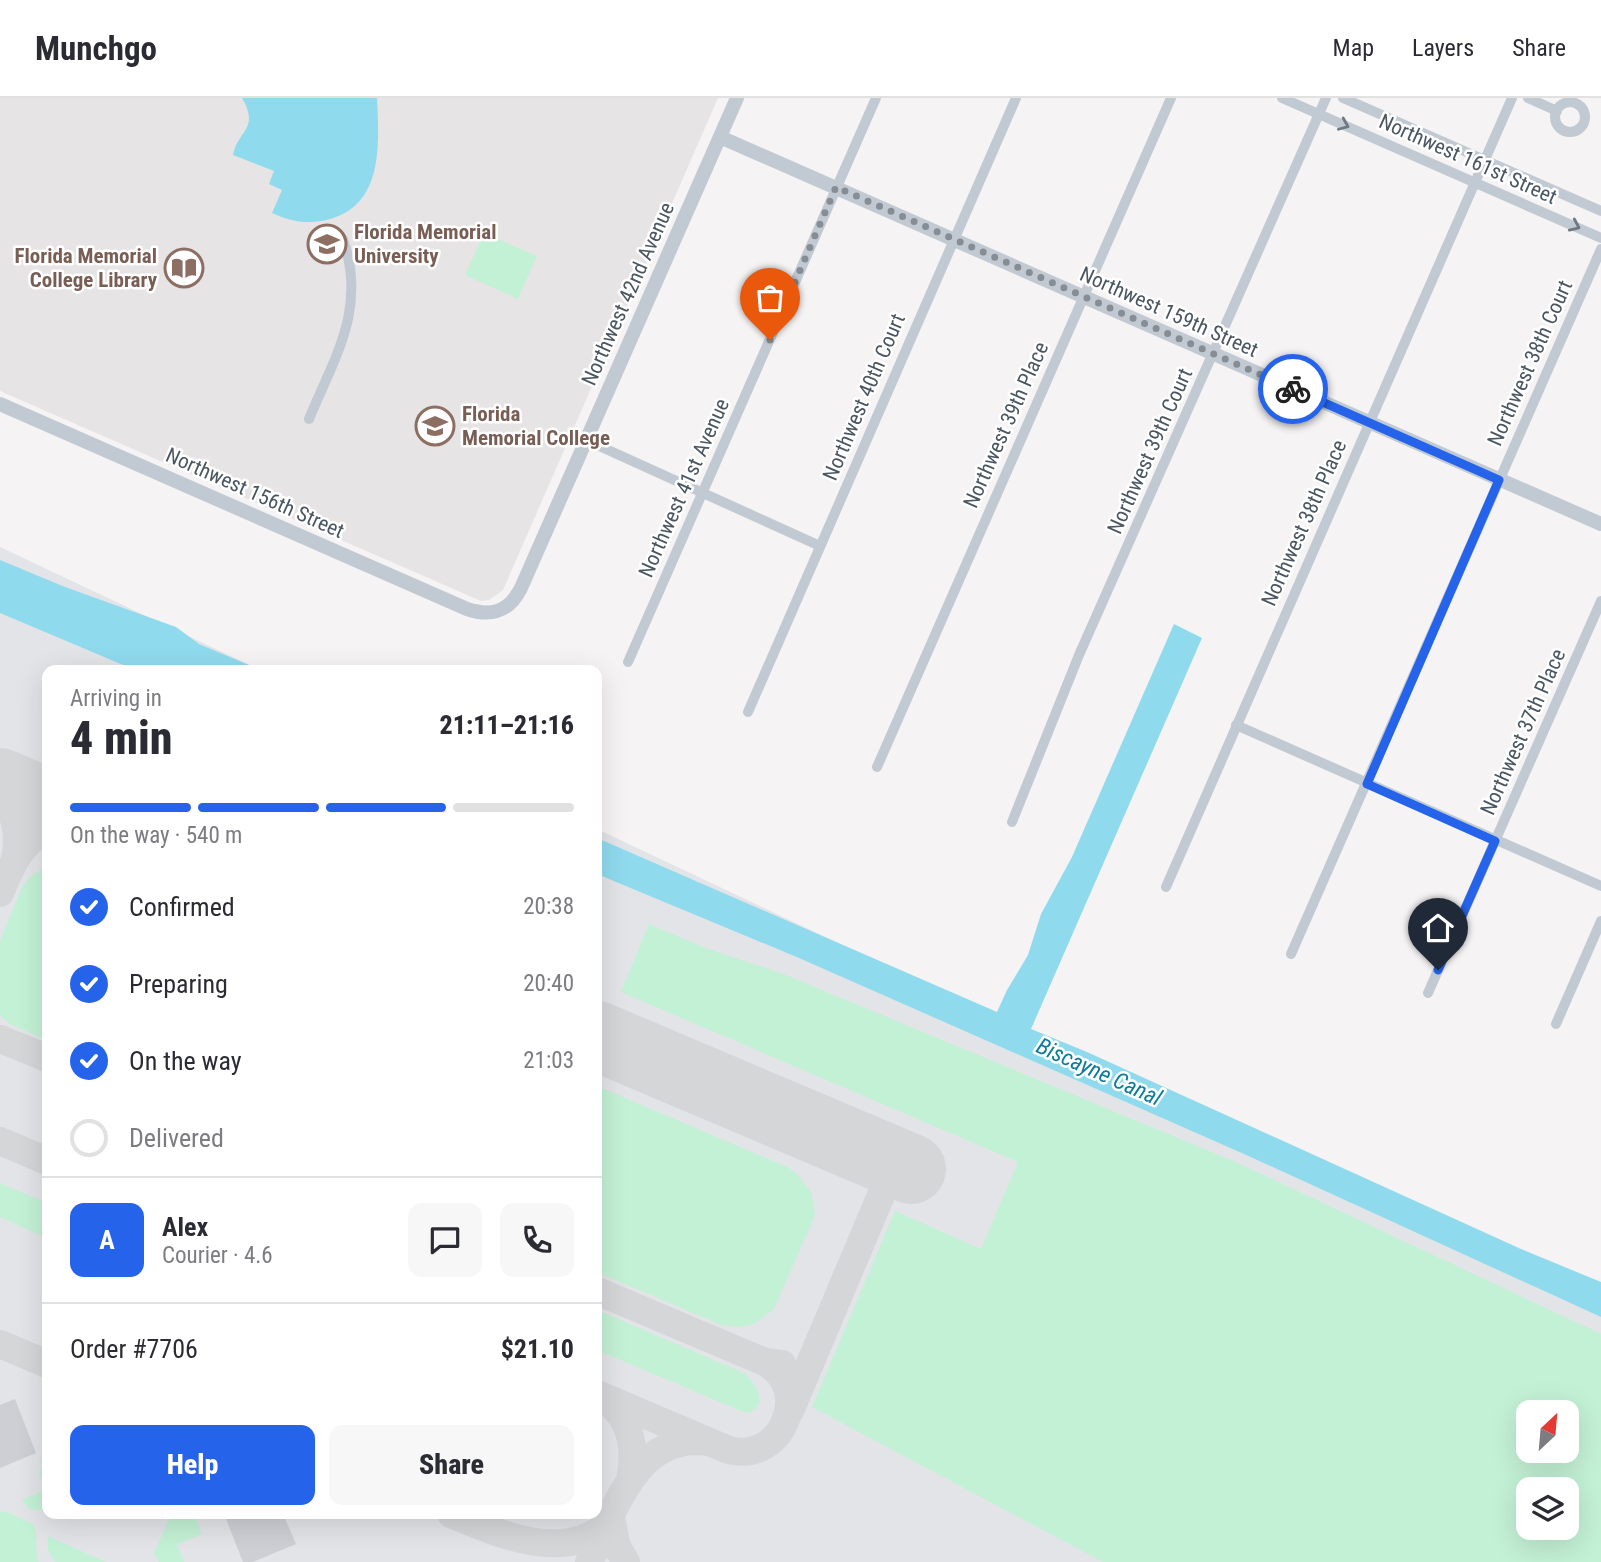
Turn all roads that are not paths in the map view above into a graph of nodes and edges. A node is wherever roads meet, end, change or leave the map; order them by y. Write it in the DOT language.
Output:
graph roads {
  1 [pos="737,98"];
  2 [pos="876,98"];
  3 [pos="1016,98"];
  4 [pos="1171,98"];
  5 [pos="1282,98"];
  6 [pos="1326,98"];
  7 [pos="1343,98"];
  8 [pos="1512,98"];
  9 [pos="1528,98"];
  10 [pos="1557,111"];
  11 [pos="1319,114"];
  12 [pos="720,137"];
  13 [pos="1484,160"];
  14 [pos="1475,182"];
  15 [pos="836,187"];
  16 [pos="1601,211"];
  17 [pos="1601,237"];
  18 [pos="342,239"];
  19 [pos="953,239"];
  20 [pos="1601,249"];
  21 [pos="1083,297"];
  22 [pos="1214,355"];
  23 [pos="0,404"];
  24 [pos="309,419"];
  25 [pos="1369,423"];
  26 [pos="586,440"];
  27 [pos="1499,480"];
  28 [pos="704,492"];
  29 [pos="1601,524"];
  30 [pos="820,546"];
  31 [pos="1601,601"];
  32 [pos="496,612"];
  33 [pos="628,662"];
  34 [pos="748,712"];
  35 [pos="1236,726"];
  36 [pos="877,767"];
  37 [pos="1367,784"];
  38 [pos="1012,822"];
  39 [pos="1495,841"];
  40 [pos="1601,886"];
  41 [pos="1166,887"];
  42 [pos="1601,920"];
  43 [pos="1291,954"];
  44 [pos="1428,993"];
  45 [pos="1556,1024"];
  1 -- 12 [label="street, Northwest 42nd Avenue"];
  2 -- 15 [label="street, Northwest 41st Avenue"];
  3 -- 19 [label="street, Northwest 40th Court"];
  4 -- 21 [label="street, Northwest 39th Place"];
  5 -- 11 [label="street, Northwest 161st Street"];
  6 -- 11 [label="street, Northwest 39th Court"];
  7 -- 13 [label="street, Northwest 161st Street"];
  8 -- 13 [label="street, Northwest 38th Place"];
  9 -- 10 [label="street"];
  11 -- 14 [label="street, Northwest 161st Street, one-way"];
  11 -- 22 [label="street, Northwest 39th Court"];
  12 -- 15 [label="street, Northwest 159th Street"];
  12 -- 26 [label="street, Northwest 42nd Avenue"];
  13 -- 14 [label="street, Northwest 38th Place"];
  13 -- 16 [label="street, Northwest 161st Street"];
  14 -- 17 [label="street, Northwest 161st Street, one-way"];
  14 -- 25 [label="street, Northwest 38th Place"];
  15 -- 19 [label="street, Northwest 159th Street"];
  15 -- 28 [label="street, Northwest 41st Avenue"];
  18 -- 24 [label="street"];
  19 -- 21 [label="street, Northwest 159th Street"];
  19 -- 30 [label="street, Northwest 40th Court"];
  20 -- 27 [label="street, Northwest 38th Court"];
  21 -- 22 [label="street, Northwest 159th Street"];
  21 -- 36 [label="street, Northwest 39th Place"];
  22 -- 25 [label="street, Northwest 159th Street"];
  22 -- 38 [label="street, Northwest 39th Court"];
  23 -- 32 [label="street, Northwest 156th Street"];
  25 -- 27 [label="street, Northwest 159th Street"];
  25 -- 35 [label="street, Northwest 38th Place"];
  26 -- 28 [label="street"];
  26 -- 32 [label="street, Northwest 42nd Avenue"];
  27 -- 29 [label="street, Northwest 159th Street"];
  27 -- 37 [label="street, Northwest 38th Court"];
  28 -- 30 [label="street"];
  28 -- 33 [label="street, Northwest 41st Avenue"];
  30 -- 34 [label="street, Northwest 40th Court"];
  31 -- 39 [label="street, Northwest 37th Place"];
  35 -- 37 [label="street"];
  35 -- 41 [label="street, Northwest 38th Place"];
  37 -- 39 [label="street"];
  37 -- 43 [label="street, Northwest 38th Court"];
  39 -- 40 [label="street"];
  39 -- 44 [label="street, Northwest 37th Place"];
  42 -- 45 [label="street"];
}
